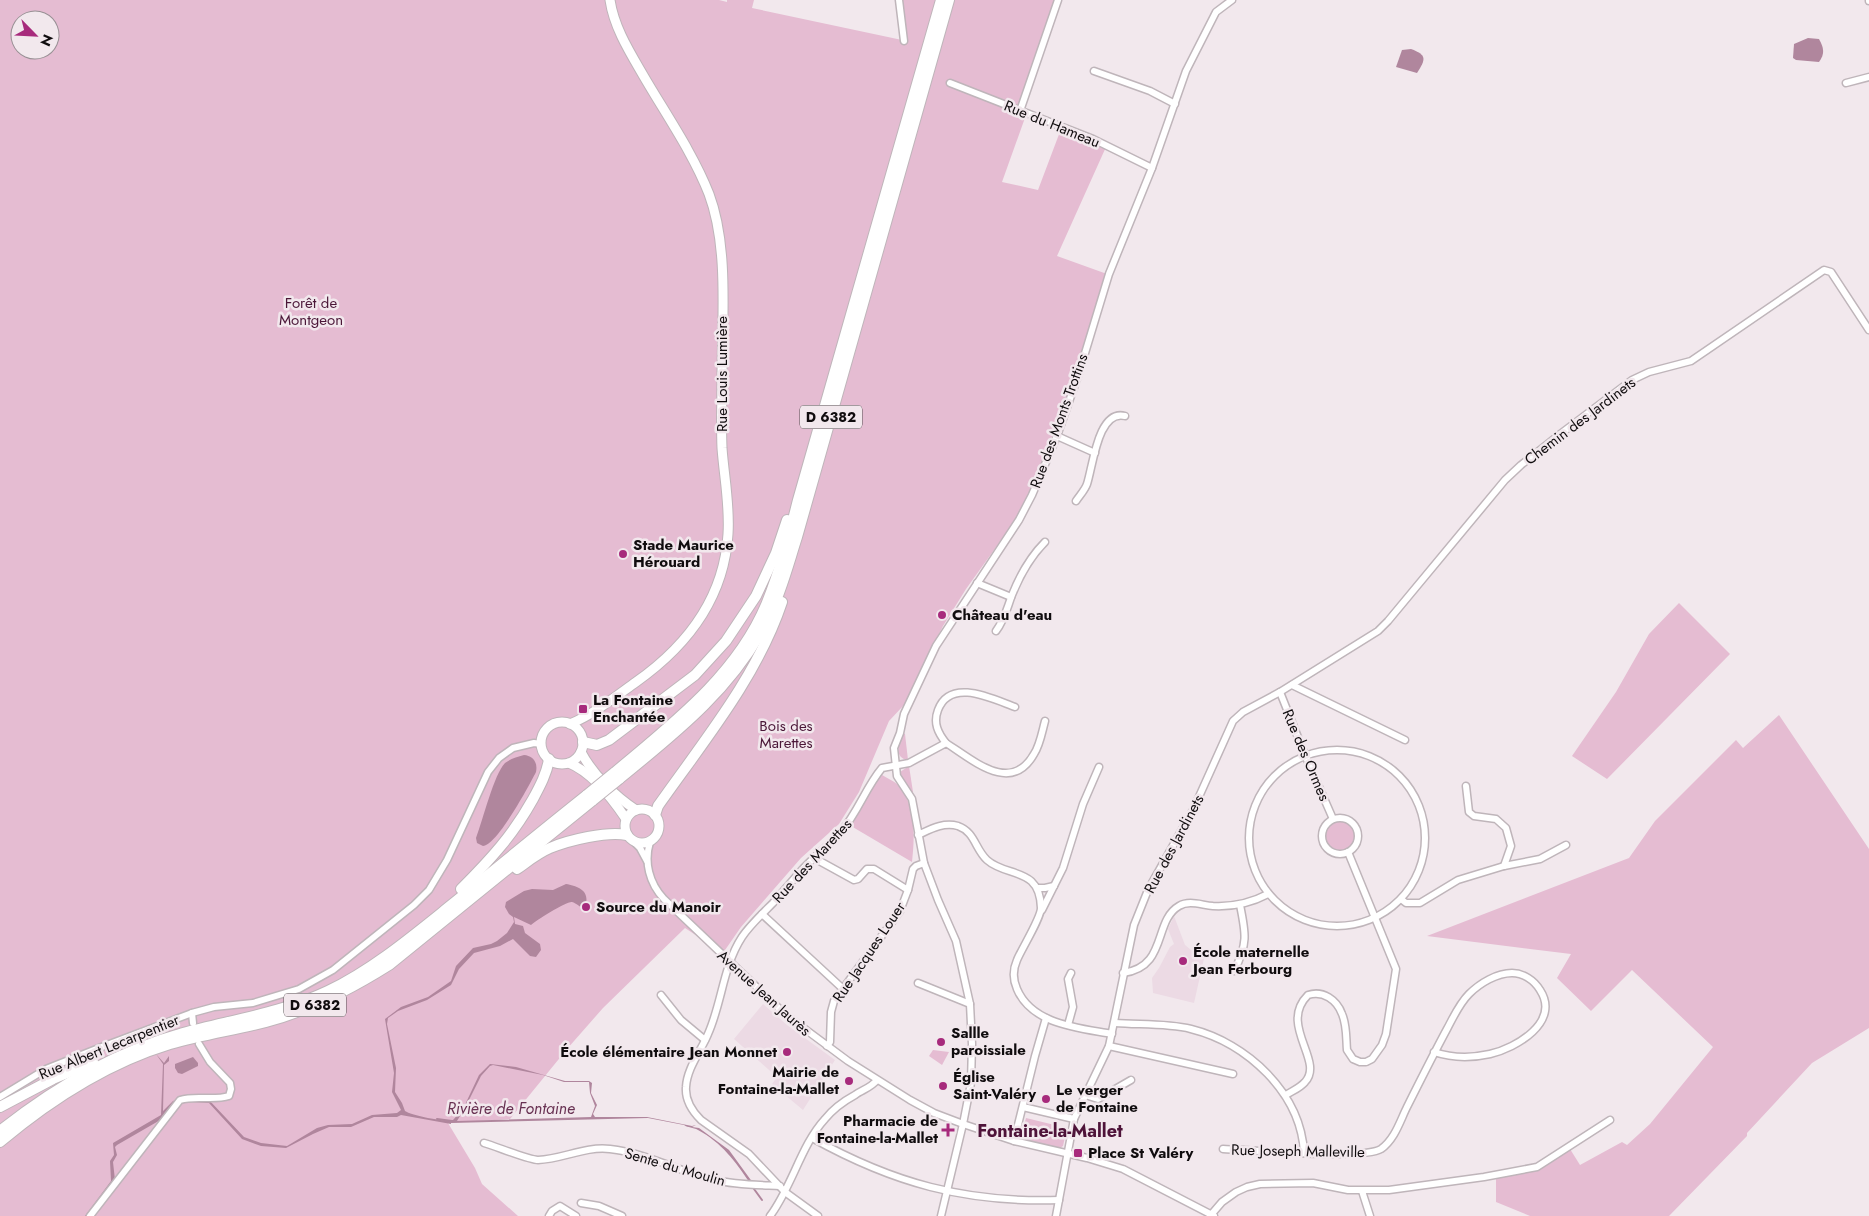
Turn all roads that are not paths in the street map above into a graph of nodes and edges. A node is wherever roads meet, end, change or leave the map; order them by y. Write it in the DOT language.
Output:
graph roads {
  1 [pos="610,0"];
  2 [pos="899,0"];
  3 [pos="941,0"];
  4 [pos="949,0"];
  5 [pos="1058,0"];
  6 [pos="1232,0"];
  7 [pos="904,41"];
  8 [pos="1094,71"];
  9 [pos="1869,77"];
  10 [pos="950,83"];
  11 [pos="1846,83"];
  12 [pos="1175,104"];
  13 [pos="1020,110"];
  14 [pos="1152,168"];
  15 [pos="1869,330"];
  16 [pos="826,403"];
  17 [pos="1125,416"];
  18 [pos="1057,436"];
  19 [pos="1095,453"];
  20 [pos="818,466"];
  21 [pos="1076,501"];
  22 [pos="1045,542"];
  23 [pos="977,583"];
  24 [pos="1011,597"];
  25 [pos="996,631"];
  26 [pos="1368,639"];
  27 [pos="1292,685"];
  28 [pos="1280,692"];
  29 [pos="1015,707"];
  30 [pos="588,717"];
  31 [pos="1045,721"];
  32 [pos="570,724"];
  33 [pos="1405,740"];
  34 [pos="581,743"];
  35 [pos="946,743"];
  36 [pos="541,744"];
  37 [pos="1305,755"];
  38 [pos="549,759"];
  39 [pos="569,763"];
  40 [pos="896,764"];
  41 [pos="1099,768"];
  42 [pos="617,776"];
  43 [pos="1466,786"];
  44 [pos="590,797"];
  45 [pos="636,810"];
  46 [pos="655,815"];
  47 [pos="626,818"];
  48 [pos="1333,819"];
  49 [pos="918,835"];
  50 [pos="631,839"];
  51 [pos="650,842"];
  52 [pos="1566,846"];
  53 [pos="1348,852"];
  54 [pos="814,858"];
  55 [pos="647,862"];
  56 [pos="924,863"];
  57 [pos="1504,866"];
  58 [pos="1054,886"];
  59 [pos="1037,888"];
  60 [pos="908,890"];
  61 [pos="1268,894"];
  62 [pos="1400,899"];
  63 [pos="1240,905"];
  64 [pos="1042,910"];
  65 [pos="762,914"];
  66 [pos="1374,918"];
  67 [pos="444,920"];
  68 [pos="427,924"];
  69 [pos="730,963"];
  70 [pos="1234,971"];
  71 [pos="1071,973"];
  72 [pos="1123,973"];
  73 [pos="918,984"];
  74 [pos="842,988"];
  75 [pos="660,995"];
  76 [pos="970,1004"];
  77 [pos="192,1013"];
  78 [pos="1046,1018"];
  79 [pos="194,1023"];
  80 [pos="1115,1024"];
  81 [pos="1068,1025"];
  82 [pos="182,1034"];
  83 [pos="1112,1034"];
  84 [pos="705,1040"];
  85 [pos="198,1044"];
  86 [pos="827,1046"];
  87 [pos="1109,1046"];
  88 [pos="1434,1052"];
  89 [pos="1233,1074"];
  90 [pos="877,1080"];
  91 [pos="1131,1080"];
  92 [pos="1286,1094"];
  93 [pos="1085,1096"];
  94 [pos="0,1097"];
  95 [pos="0,1107"];
  96 [pos="1023,1107"];
  97 [pos="1074,1118"];
  98 [pos="1610,1120"];
  99 [pos="963,1124"];
  100 [pos="0,1131"];
  101 [pos="812,1138"];
  102 [pos="1014,1140"];
  103 [pos="0,1142"];
  104 [pos="484,1143"];
  105 [pos="1223,1149"];
  106 [pos="1067,1153"];
  107 [pos="1304,1153"];
  108 [pos="780,1186"];
  109 [pos="1362,1191"];
  110 [pos="785,1192"];
  111 [pos="947,1192"];
  112 [pos="1059,1200"];
  113 [pos="581,1203"];
  114 [pos="772,1214"];
  115 [pos="90,1216"];
  116 [pos="549,1216"];
  117 [pos="576,1216"];
  118 [pos="622,1216"];
  119 [pos="818,1216"];
  120 [pos="941,1216"];
  121 [pos="1056,1216"];
  122 [pos="1212,1216"];
  123 [pos="1370,1216"];
  1 -- 30 [label="main road, Rue Louis Lumière"];
  2 -- 7 [label="street"];
  3 -- 16 [label="highway, D 6382"];
  4 -- 20 [label="highway, D 6382"];
  5 -- 13 [label="street"];
  6 -- 12 [label="street, Rue des Monts Trottins"];
  8 -- 12 [label="street"];
  9 -- 11 [label="street"];
  10 -- 13 [label="street, Rue du Hameau"];
  12 -- 14 [label="street, Rue des Monts Trottins"];
  13 -- 14 [label="street, Rue du Hameau"];
  14 -- 18 [label="street, Rue des Monts Trottins"];
  15 -- 26 [label="street, Chemin des Jardinets"];
  16 -- 34 [label="highway"];
  16 -- 42 [label="highway, D 6382"];
  17 -- 19 [label="street"];
  18 -- 19 [label="street"];
  18 -- 23 [label="street, Rue des Monts Trottins"];
  19 -- 21 [label="street"];
  20 -- 42 [label="highway, D 6382"];
  20 -- 46 [label="highway"];
  22 -- 24 [label="street"];
  23 -- 24 [label="street"];
  23 -- 40 [label="street, Rue des Monts Trottins"];
  24 -- 25 [label="street"];
  26 -- 27 [label="street, Rue des Jardinets"];
  27 -- 28 [label="street, Rue des Jardinets"];
  27 -- 33 [label="street"];
  28 -- 37 [label="street, Rue des Ormes"];
  28 -- 72 [label="street, Rue des Jardinets"];
  29 -- 35 [label="street"];
  30 -- 32 [label="main road, Rue Louis Lumière"];
  30 -- 34 [label="main road"];
  31 -- 35 [label="street"];
  32 -- 34 [label="main road"];
  32 -- 36 [label="main road"];
  34 -- 39 [label="main road"];
  34 -- 45 [label="main road"];
  35 -- 40 [label="street, Rue des Marettes"];
  36 -- 38 [label="main road"];
  36 -- 77 [label="street, Rue Albert Lecarpentier"];
  37 -- 48 [label="street, Rue des Ormes"];
  37 -- 61 [label="street"];
  37 -- 62 [label="street"];
  38 -- 39 [label="main road"];
  38 -- 68 [label="highway"];
  39 -- 47 [label="main road"];
  40 -- 49 [label="street, Rue des Monts Trottins"];
  40 -- 54 [label="street, Rue des Marettes"];
  41 -- 58 [label="street"];
  42 -- 44 [label="highway, D 6382, bridge"];
  43 -- 57 [label="street"];
  44 -- 67 [label="highway, D 6382"];
  44 -- 68 [label="highway, D 6382"];
  45 -- 46 [label="main road"];
  45 -- 47 [label="main road"];
  46 -- 51 [label="main road"];
  47 -- 50 [label="main road"];
  48 -- 53 [label="street, Rue des Ormes"];
  48 -- 53 [label="street, Rue des Ormes"];
  49 -- 56 [label="street, Rue des Monts Trottins"];
  49 -- 59 [label="street"];
  50 -- 51 [label="main road"];
  50 -- 55 [label="street, Avenue Jean Jaurès"];
  50 -- 67 [label="highway"];
  51 -- 55 [label="street, Avenue Jean Jaurès"];
  52 -- 57 [label="street"];
  53 -- 66 [label="street"];
  54 -- 60 [label="street"];
  54 -- 65 [label="street, Rue des Marettes"];
  55 -- 69 [label="street, Avenue Jean Jaurès"];
  56 -- 60 [label="street, Rue Jacques Louer"];
  56 -- 76 [label="street, Rue des Monts Trottins"];
  57 -- 62 [label="street"];
  58 -- 59 [label="street"];
  58 -- 64 [label="street"];
  59 -- 64 [label="street"];
  60 -- 74 [label="street, Rue Jacques Louer"];
  61 -- 63 [label="street"];
  61 -- 66 [label="street"];
  62 -- 66 [label="street"];
  63 -- 70 [label="street"];
  63 -- 72 [label="street"];
  64 -- 78 [label="street"];
  65 -- 69 [label="street, Rue des Marettes"];
  65 -- 74 [label="street"];
  66 -- 92 [label="street"];
  67 -- 103 [label="highway, D 6382"];
  68 -- 82 [label="highway, D 6382"];
  69 -- 84 [label="street, Rue des Marettes"];
  69 -- 86 [label="street, Avenue Jean Jaurès"];
  71 -- 81 [label="street"];
  72 -- 80 [label="street, Rue des Jardinets"];
  73 -- 76 [label="street"];
  74 -- 86 [label="street, Rue Jacques Louer"];
  75 -- 84 [label="street"];
  76 -- 99 [label="street, Rue des Monts Trottins"];
  77 -- 79 [label="street, Rue Albert Lecarpentier"];
  77 -- 94 [label="street, Rue Albert Lecarpentier"];
  78 -- 81 [label="street"];
  78 -- 96 [label="street"];
  80 -- 83 [label="street, Rue des Jardinets"];
  80 -- 92 [label="street"];
  81 -- 83 [label="street"];
  82 -- 95 [label="highway"];
  82 -- 100 [label="highway, D 6382"];
  83 -- 87 [label="street, Rue des Jardinets"];
  84 -- 108 [label="street, Rue des Marettes"];
  85 -- 115 [label="street"];
  86 -- 90 [label="street, Avenue Jean Jaurès"];
  87 -- 89 [label="street"];
  87 -- 93 [label="street, Rue des Jardinets"];
  88 -- 88 [label="street, Rue Joseph Malleville"];
  88 -- 107 [label="street, Rue Joseph Malleville"];
  90 -- 99 [label="street, Avenue Jean Jaurès"];
  90 -- 101 [label="street"];
  91 -- 93 [label="street"];
  92 -- 107 [label="street"];
  93 -- 97 [label="street, Rue des Jardinets"];
  96 -- 97 [label="street"];
  96 -- 102 [label="street"];
  97 -- 106 [label="street, Rue des Jardinets"];
  98 -- 109 [label="street"];
  99 -- 102 [label="street, Avenue Jean Jaurès"];
  99 -- 111 [label="street, Rue des Monts Trottins"];
  101 -- 110 [label="street"];
  101 -- 111 [label="street"];
  102 -- 106 [label="street, Avenue Jean Jaurès"];
  104 -- 108 [label="street, Sente du Moulin"];
  105 -- 107 [label="street, Rue Joseph Malleville"];
  106 -- 112 [label="street, Rue des Jardinets"];
  106 -- 122 [label="street, Avenue Jean Jaurès"];
  108 -- 110 [label="street, Rue des Marettes"];
  109 -- 122 [label="street"];
  109 -- 123 [label="street"];
  110 -- 114 [label="street"];
  110 -- 119 [label="street, Rue des Marettes"];
  111 -- 112 [label="street"];
  111 -- 120 [label="street, Rue des Monts Trottins"];
  112 -- 121 [label="street, Rue des Jardinets"];
  113 -- 118 [label="street"];
  116 -- 117 [label="street"];
}
